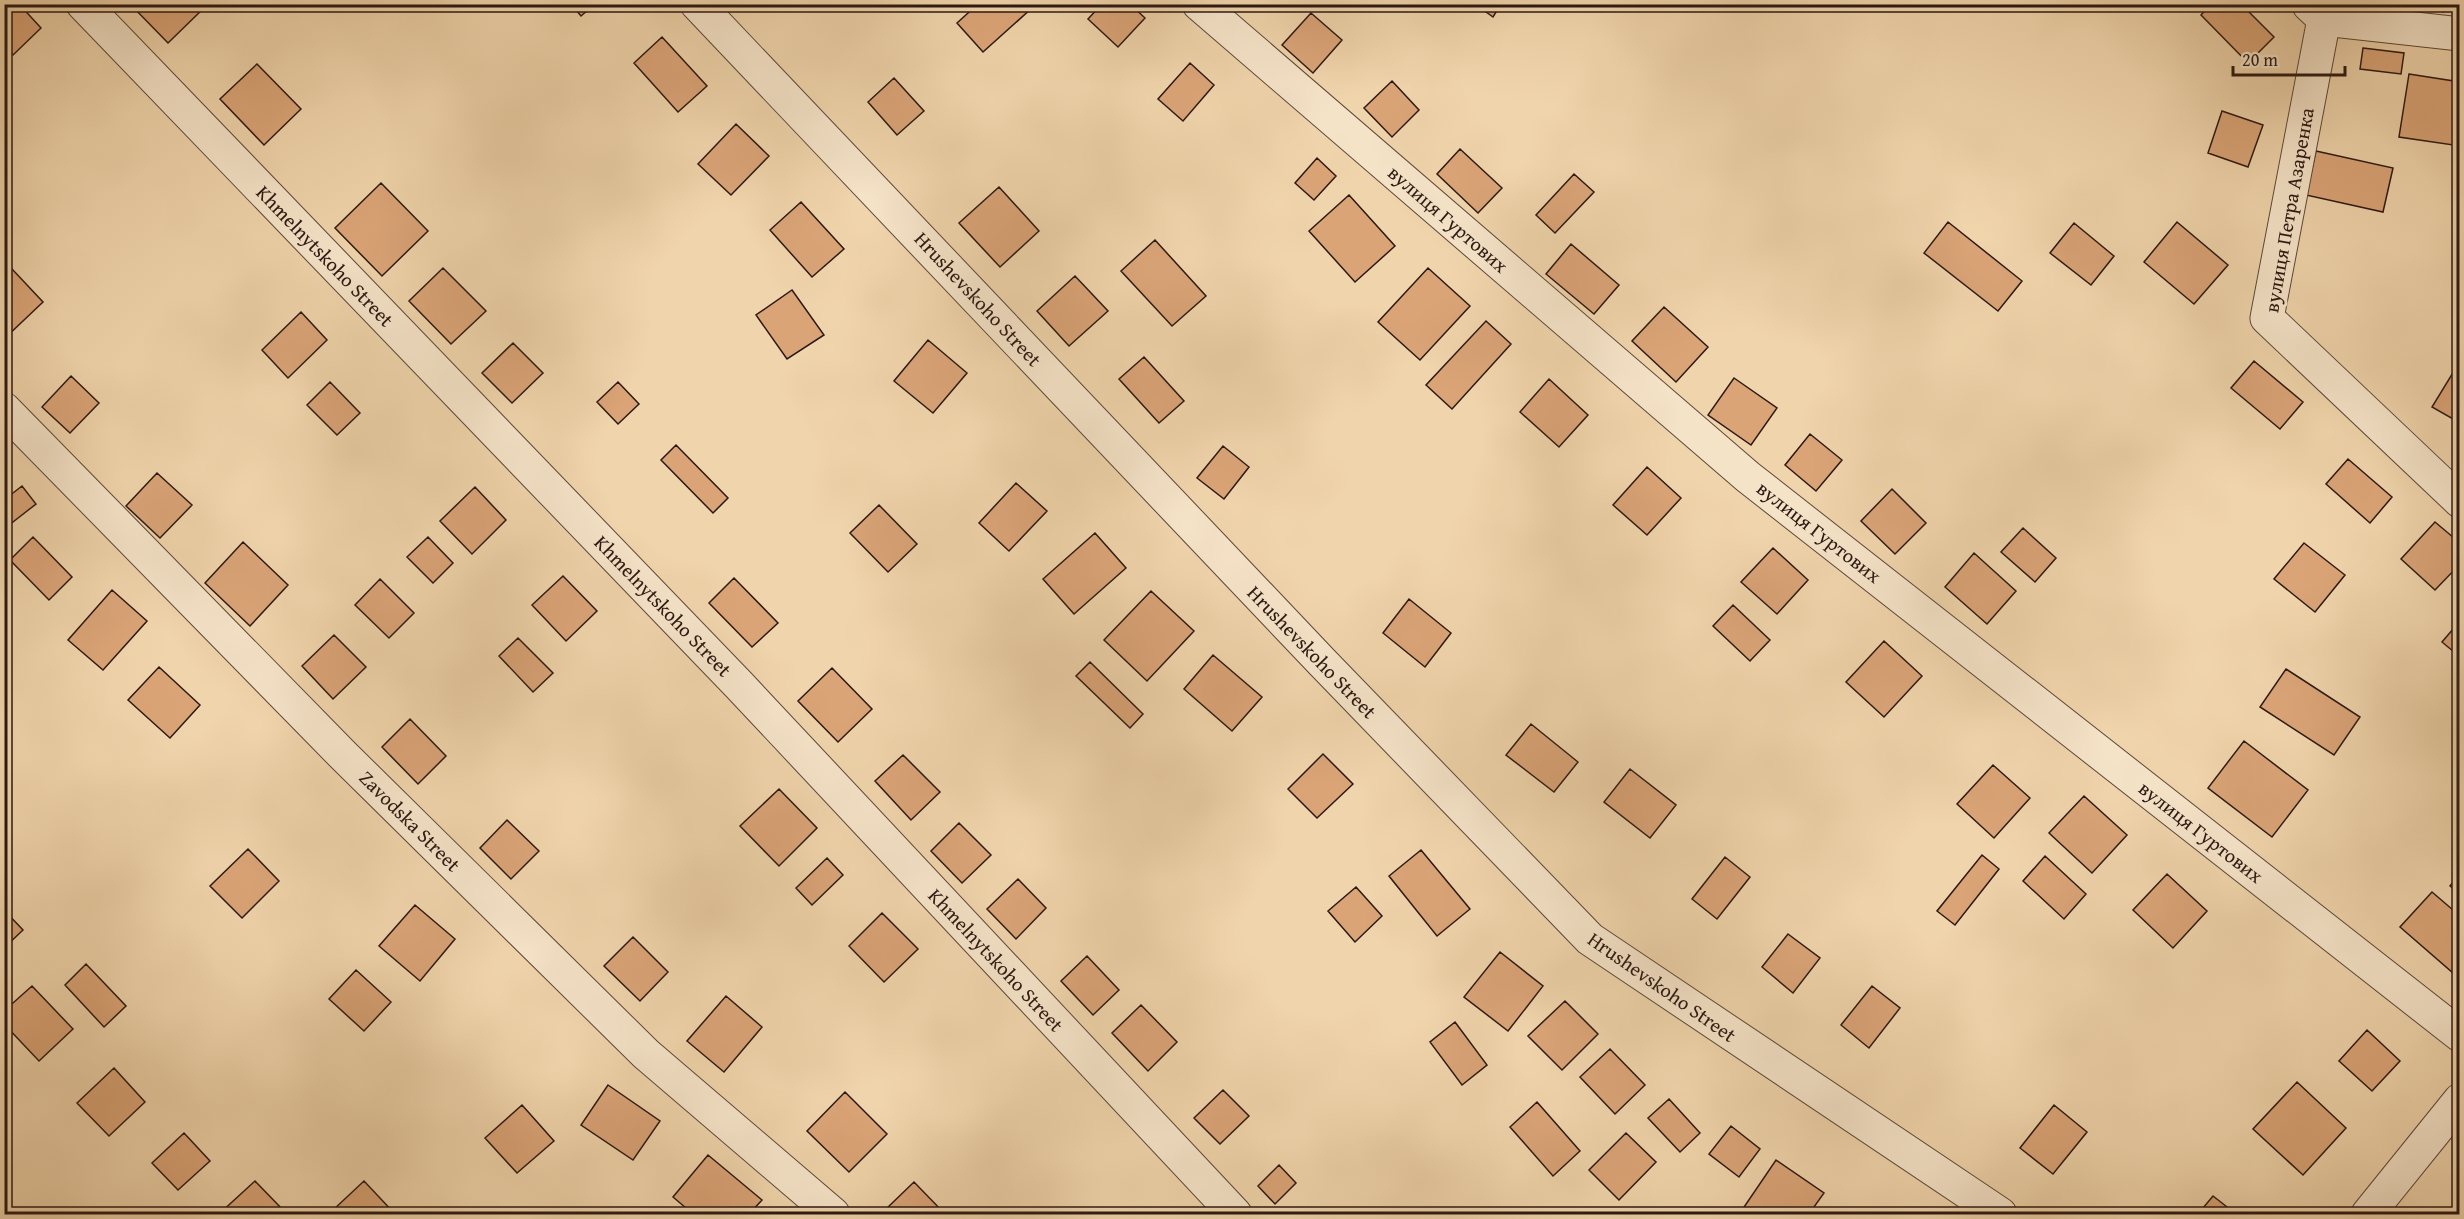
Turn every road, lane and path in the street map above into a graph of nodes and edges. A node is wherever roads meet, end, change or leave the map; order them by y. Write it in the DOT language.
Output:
graph roads {
  1 [pos="83,4"];
  2 [pos="697,4"];
  3 [pos="1199,4"];
  4 [pos="2316,12"];
  5 [pos="2460,34"];
  6 [pos="4,409"];
  7 [pos="2460,501"];
  8 [pos="2460,1035"];
  9 [pos="2460,1100"];
  10 [pos="833,1215"];
  11 [pos="1234,1215"];
  12 [pos="2000,1215"];
  13 [pos="2368,1215"];
  1 -- 11 [label="street, Khmelnytskoho Street"];
  2 -- 12 [label="street, Hrushevskoho Street"];
  3 -- 8 [label="street, вулиця Гуртових"];
  4 -- 5 [label="street, вулиця Петра Азаренка"];
  4 -- 7 [label="street, вулиця Петра Азаренка"];
  6 -- 10 [label="street, Zavodska Street"];
  9 -- 13 [label="street"];
}
